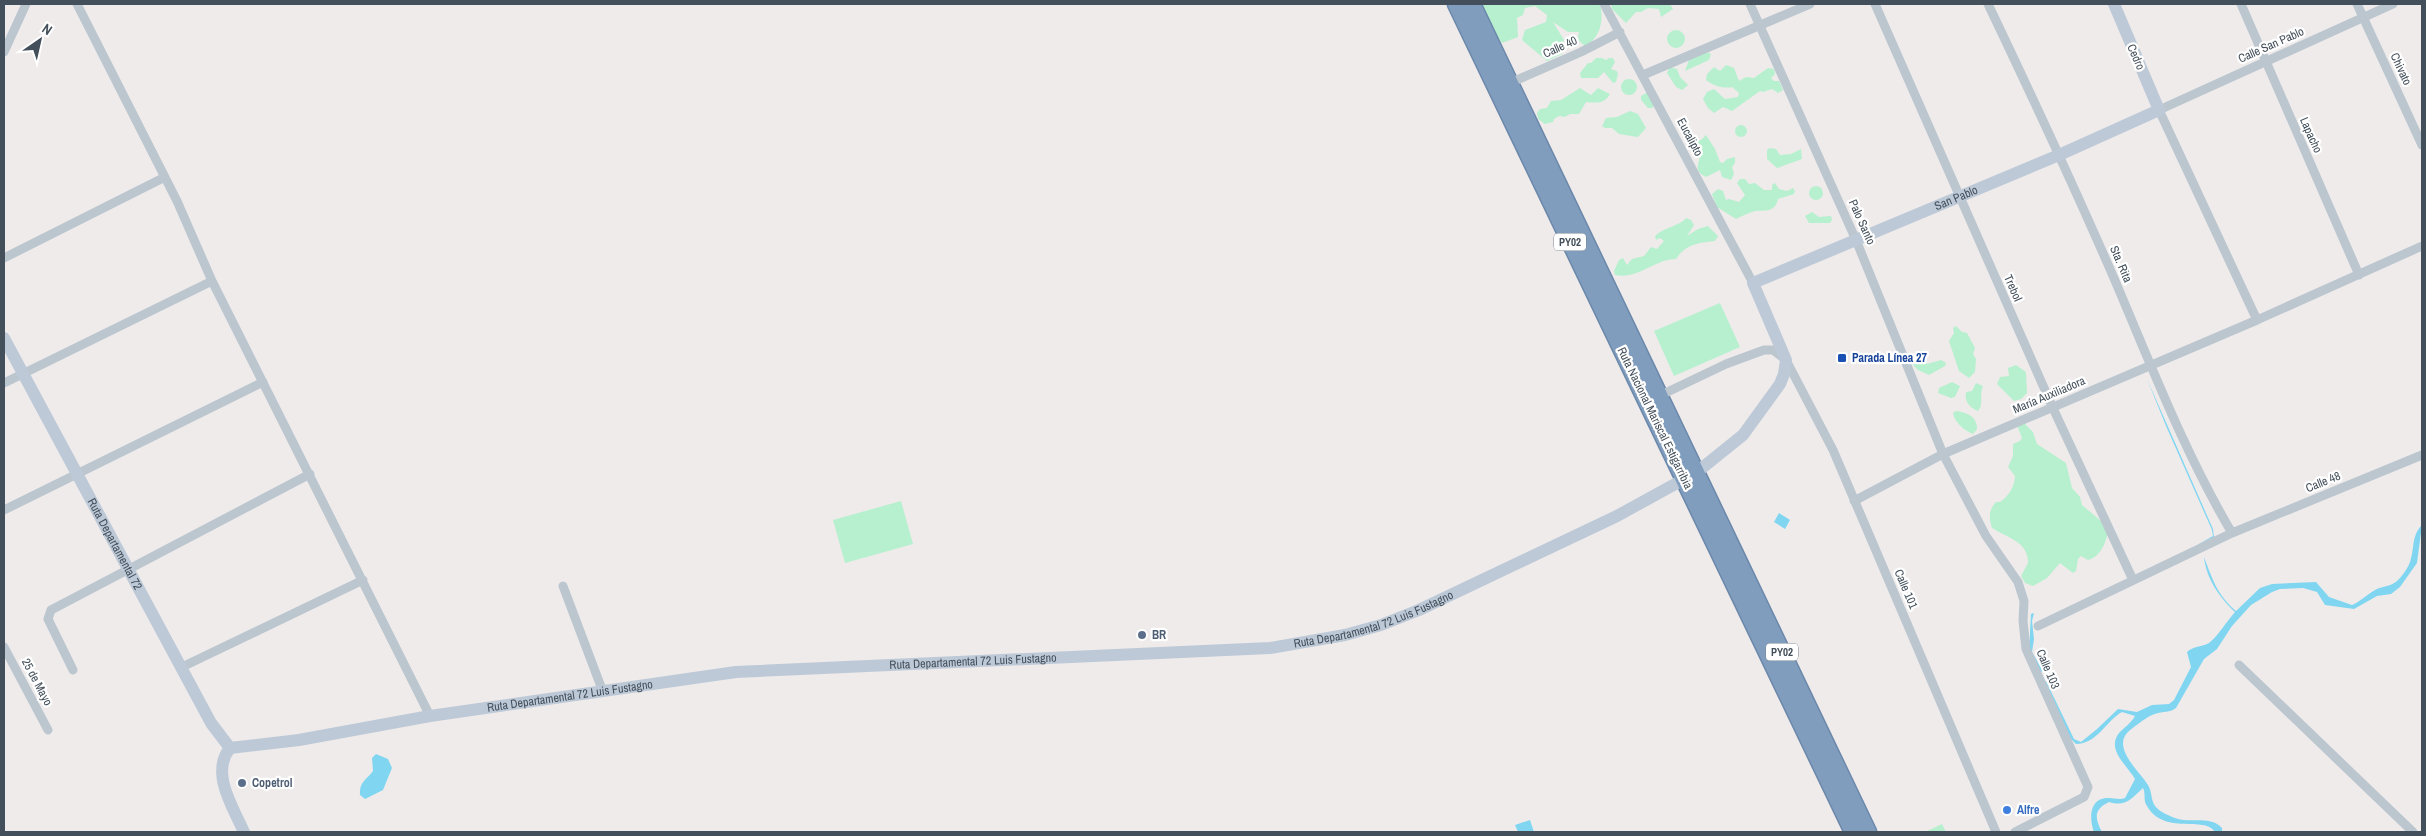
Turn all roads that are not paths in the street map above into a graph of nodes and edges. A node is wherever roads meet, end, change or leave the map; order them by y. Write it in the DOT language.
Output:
graph roads {
  1 [pos="26,4"];
  2 [pos="77,4"];
  3 [pos="1456,4"];
  4 [pos="1472,4"];
  5 [pos="1604,4"];
  6 [pos="1750,4"];
  7 [pos="1810,4"];
  8 [pos="1875,4"];
  9 [pos="1988,4"];
  10 [pos="2114,4"];
  11 [pos="2241,4"];
  12 [pos="2357,4"];
  13 [pos="2393,4"];
  14 [pos="2363,17"];
  15 [pos="1759,24"];
  16 [pos="1620,32"];
  17 [pos="4,52"];
  18 [pos="2266,61"];
  19 [pos="1643,74"];
  20 [pos="1510,83"];
  21 [pos="2159,110"];
  22 [pos="2422,145"];
  23 [pos="2059,155"];
  24 [pos="165,177"];
  25 [pos="1959,197"];
  26 [pos="1856,240"];
  27 [pos="2422,246"];
  28 [pos="4,258"];
  29 [pos="2359,275"];
  30 [pos="212,281"];
  31 [pos="1752,283"];
  32 [pos="2257,320"];
  33 [pos="4,338"];
  34 [pos="1786,360"];
  35 [pos="2152,367"];
  36 [pos="23,373"];
  37 [pos="263,382"];
  38 [pos="4,383"];
  39 [pos="1659,396"];
  40 [pos="2052,406"];
  41 [pos="1943,454"];
  42 [pos="2422,455"];
  43 [pos="76,473"];
  44 [pos="310,474"];
  45 [pos="1691,476"];
  46 [pos="1854,501"];
  47 [pos="4,510"];
  48 [pos="2232,533"];
  49 [pos="129,570"];
  50 [pos="363,580"];
  51 [pos="2133,580"];
  52 [pos="563,586"];
  53 [pos="2038,626"];
  54 [pos="4,647"];
  55 [pos="2239,665"];
  56 [pos="182,667"];
  57 [pos="73,670"];
  58 [pos="603,692"];
  59 [pos="430,716"];
  60 [pos="48,730"];
  61 [pos="230,748"];
  62 [pos="244,832"];
  63 [pos="1853,832"];
  64 [pos="1868,832"];
  65 [pos="1996,832"];
  66 [pos="2015,832"];
  67 [pos="2413,832"];
  1 -- 17 [label="street"];
  2 -- 24 [label="street"];
  3 -- 45 [label="highway, Ruta Nacional Mariscal Estigarribia / PY02"];
  4 -- 20 [label="highway, Ruta Nacional Mariscal Estigarribia / PY02"];
  5 -- 16 [label="street, Eucalipto"];
  6 -- 15 [label="street, Palo Santo"];
  7 -- 15 [label="street"];
  8 -- 25 [label="street, Trebol"];
  9 -- 23 [label="street, Sta. Rita"];
  10 -- 21 [label="main road, Cedro"];
  11 -- 18 [label="street, Lapacho"];
  12 -- 14 [label="street, Chivato"];
  13 -- 14 [label="street, Calle San Pablo"];
  14 -- 18 [label="street, Calle San Pablo"];
  14 -- 22 [label="street, Chivato"];
  15 -- 19 [label="street"];
  15 -- 26 [label="street, Palo Santo"];
  16 -- 19 [label="street, Eucalipto"];
  16 -- 20 [label="street, Calle 40"];
  18 -- 21 [label="street, Calle San Pablo"];
  18 -- 29 [label="street, Lapacho"];
  19 -- 31 [label="street, Eucalipto"];
  20 -- 39 [label="highway, Ruta Nacional Mariscal Estigarribia / PY02"];
  21 -- 23 [label="main road, San Pablo"];
  21 -- 32 [label="street"];
  23 -- 25 [label="main road, San Pablo"];
  23 -- 35 [label="street, Sta. Rita"];
  24 -- 28 [label="street"];
  24 -- 30 [label="street"];
  25 -- 26 [label="main road, San Pablo"];
  25 -- 40 [label="street, Trebol"];
  26 -- 31 [label="main road, San Pablo"];
  26 -- 41 [label="street, Palo Santo"];
  27 -- 29 [label="street, María Auxiliadora"];
  29 -- 32 [label="street, María Auxiliadora"];
  30 -- 36 [label="street"];
  30 -- 37 [label="street"];
  31 -- 34 [label="main road"];
  32 -- 35 [label="street, María Auxiliadora"];
  33 -- 36 [label="main road, Ruta Departamental 72"];
  34 -- 39 [label="street"];
  34 -- 45 [label="main road, Ruta Departamental 72 Luis Fustagno"];
  34 -- 46 [label="street, Calle 101"];
  35 -- 40 [label="street, María Auxiliadora"];
  35 -- 48 [label="street, Sta. Rita"];
  36 -- 38 [label="street"];
  36 -- 43 [label="main road, Ruta Departamental 72"];
  37 -- 43 [label="street"];
  37 -- 44 [label="street"];
  39 -- 45 [label="highway, Ruta Nacional Mariscal Estigarribia / PY02"];
  40 -- 41 [label="street, María Auxiliadora"];
  40 -- 51 [label="street, Trebol"];
  41 -- 46 [label="street, María Auxiliadora"];
  41 -- 66 [label="street, Calle 103"];
  42 -- 48 [label="street, Calle 48"];
  43 -- 47 [label="street"];
  43 -- 49 [label="main road, Ruta Departamental 72"];
  44 -- 49 [label="street"];
  44 -- 50 [label="street"];
  45 -- 58 [label="main road, Ruta Departamental 72 Luis Fustagno"];
  45 -- 63 [label="highway, Ruta Nacional Mariscal Estigarribia / PY02"];
  45 -- 64 [label="highway, Ruta Nacional Mariscal Estigarribia / PY02"];
  46 -- 65 [label="street, Calle 101"];
  48 -- 51 [label="street, Calle 48"];
  49 -- 56 [label="main road, Ruta Departamental 72"];
  49 -- 57 [label="street"];
  50 -- 56 [label="street"];
  50 -- 59 [label="street"];
  51 -- 53 [label="street, Calle 48"];
  52 -- 58 [label="street"];
  54 -- 60 [label="street, 25 de Mayo"];
  55 -- 67 [label="street"];
  56 -- 61 [label="main road, Ruta Departamental 72"];
  58 -- 59 [label="main road, Ruta Departamental 72 Luis Fustagno"];
  59 -- 61 [label="main road, Ruta Departamental 72 Luis Fustagno"];
  61 -- 62 [label="main road"];
}
